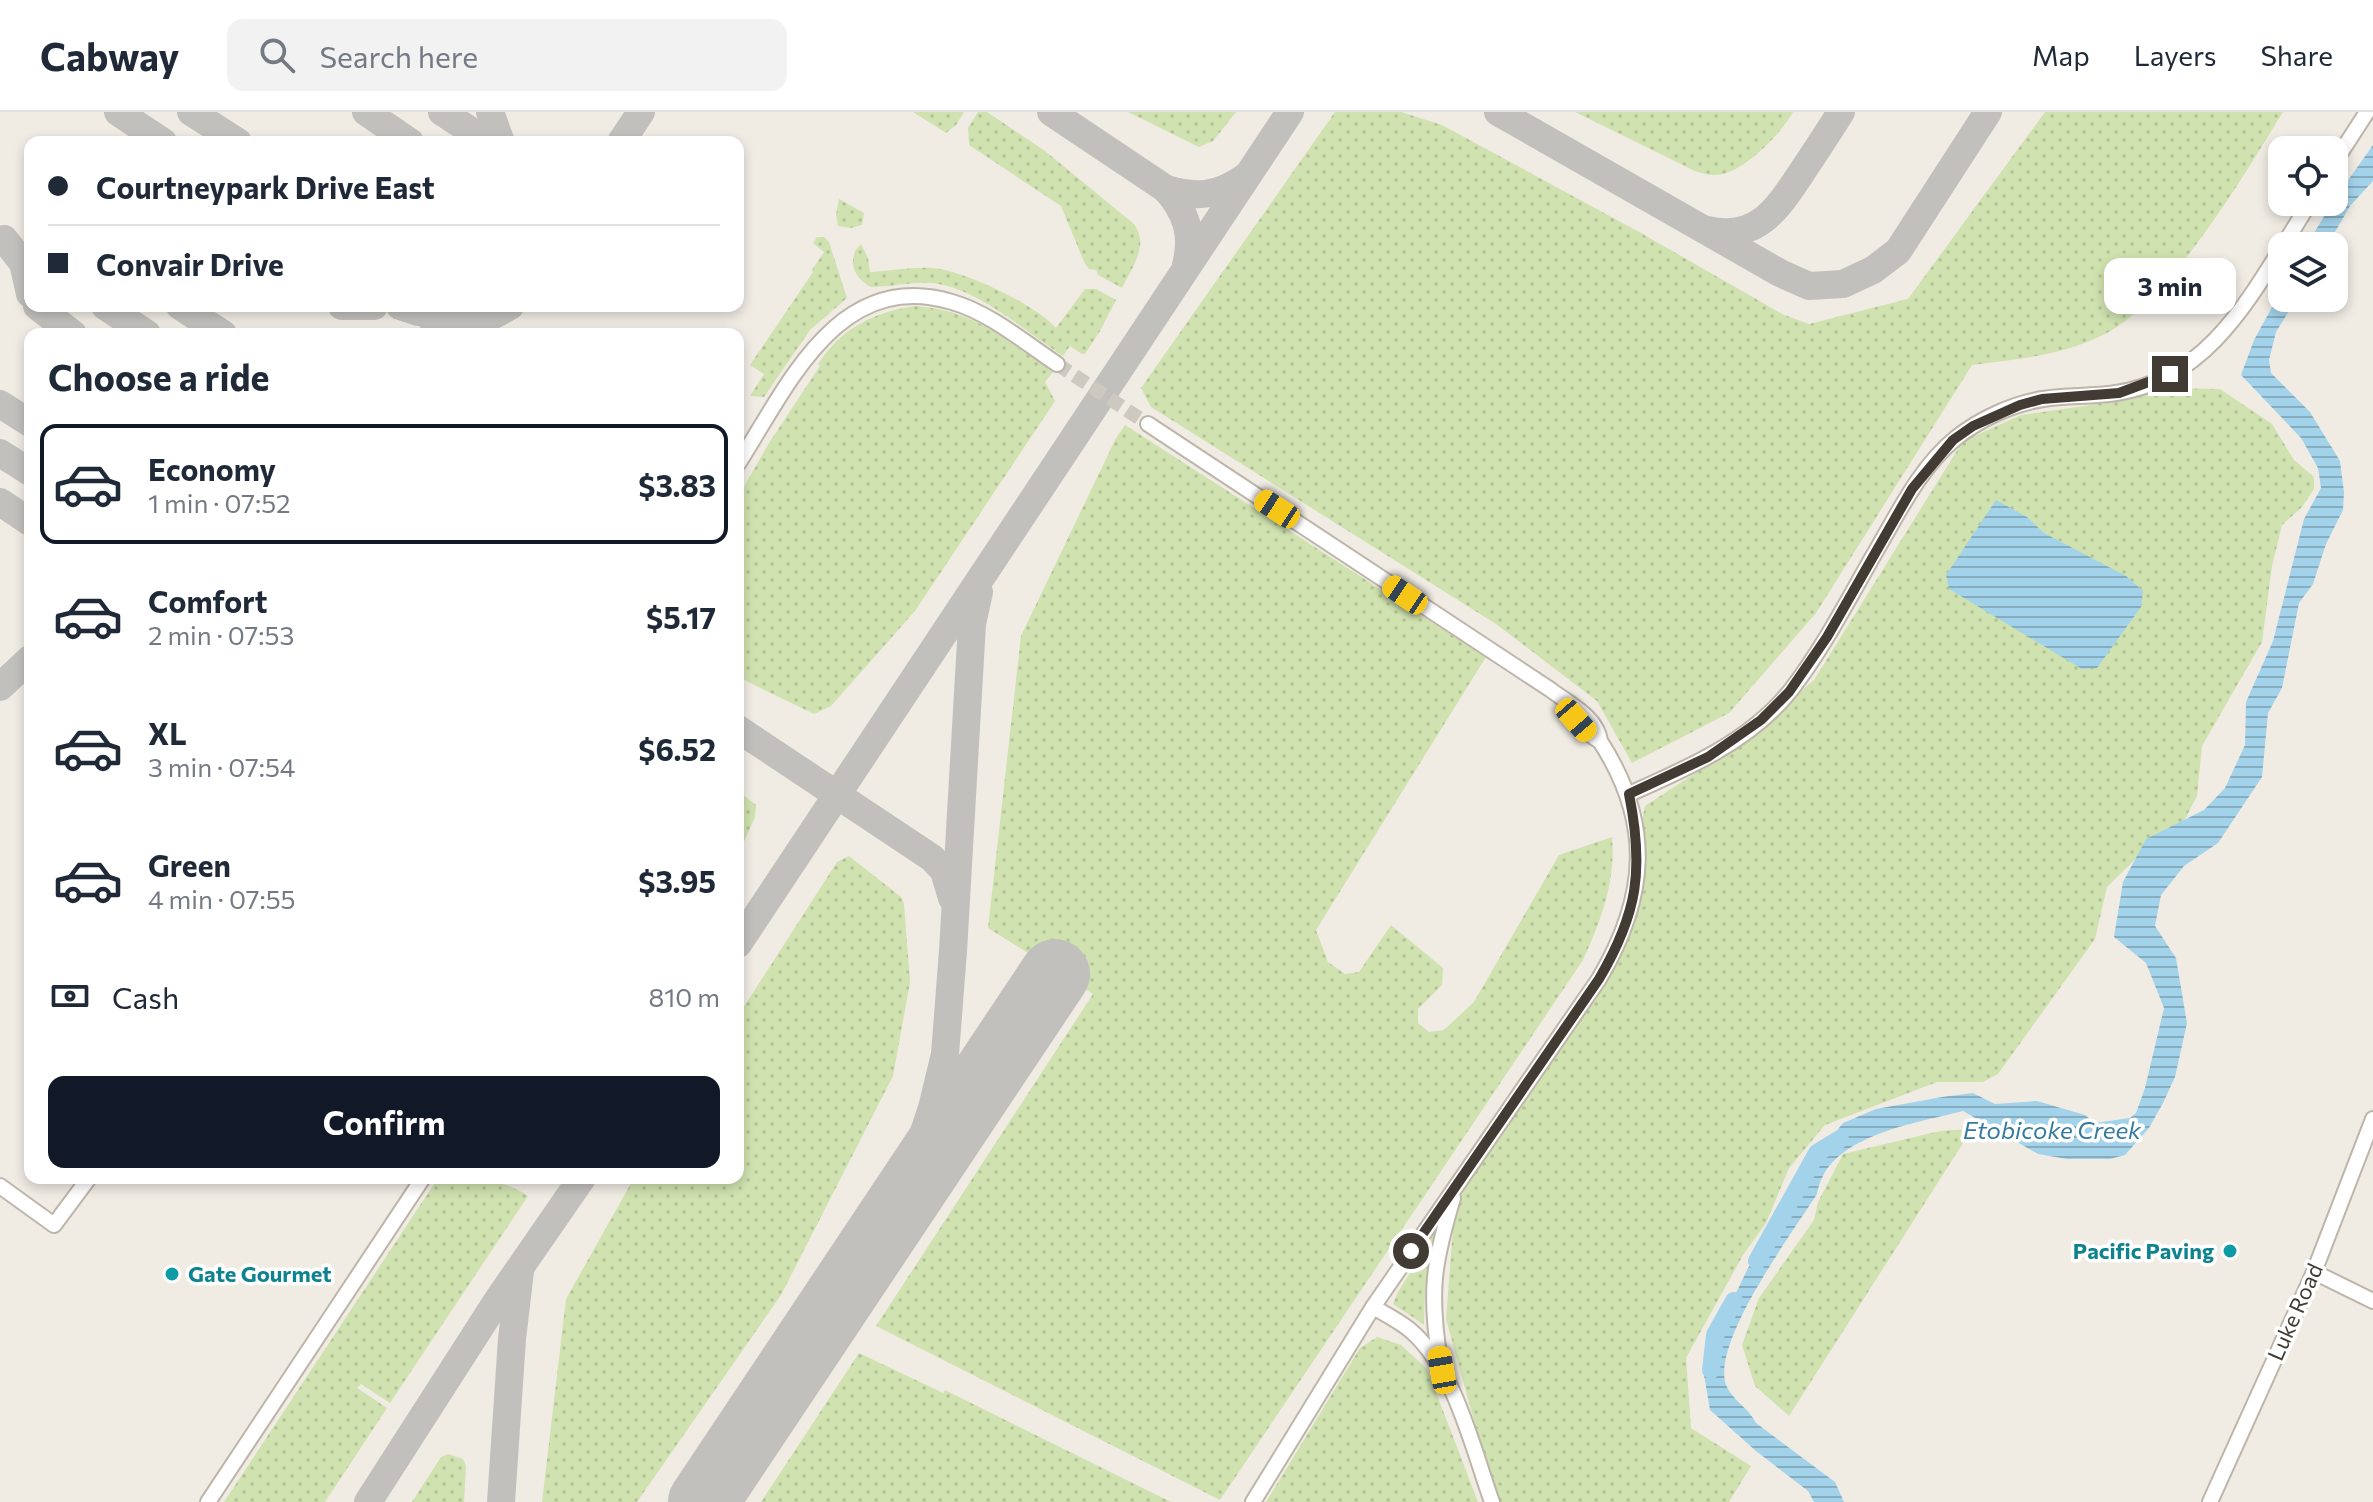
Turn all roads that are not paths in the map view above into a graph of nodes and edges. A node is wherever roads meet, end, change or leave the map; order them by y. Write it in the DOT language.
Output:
graph roads {
  1 [pos="2367,112"];
  2 [pos="2348,141"];
  3 [pos="2268,268"];
  4 [pos="1057,364"];
  5 [pos="1148,424"];
  6 [pos="744,455"];
  7 [pos="1629,794"];
  8 [pos="2373,1119"];
  9 [pos="85,1184"];
  10 [pos="419,1184"];
  11 [pos="0,1186"];
  12 [pos="1456,1186"];
  13 [pos="2314,1272"];
  14 [pos="2373,1301"];
  15 [pos="1373,1307"];
  16 [pos="1442,1370"];
  17 [pos="208,1502"];
  18 [pos="1253,1502"];
  19 [pos="1492,1502"];
  20 [pos="2210,1502"];
  1 -- 2 [label="street"];
  3 -- 7 [label="street"];
  4 -- 6 [label="street"];
  5 -- 7 [label="street"];
  7 -- 12 [label="street"];
  8 -- 13 [label="street, Luke Road"];
  9 -- 11 [label="street"];
  10 -- 17 [label="street"];
  12 -- 15 [label="street"];
  12 -- 16 [label="street"];
  13 -- 14 [label="street"];
  13 -- 20 [label="street, Luke Road"];
  15 -- 16 [label="street"];
  15 -- 18 [label="street"];
  16 -- 19 [label="street"];
}
